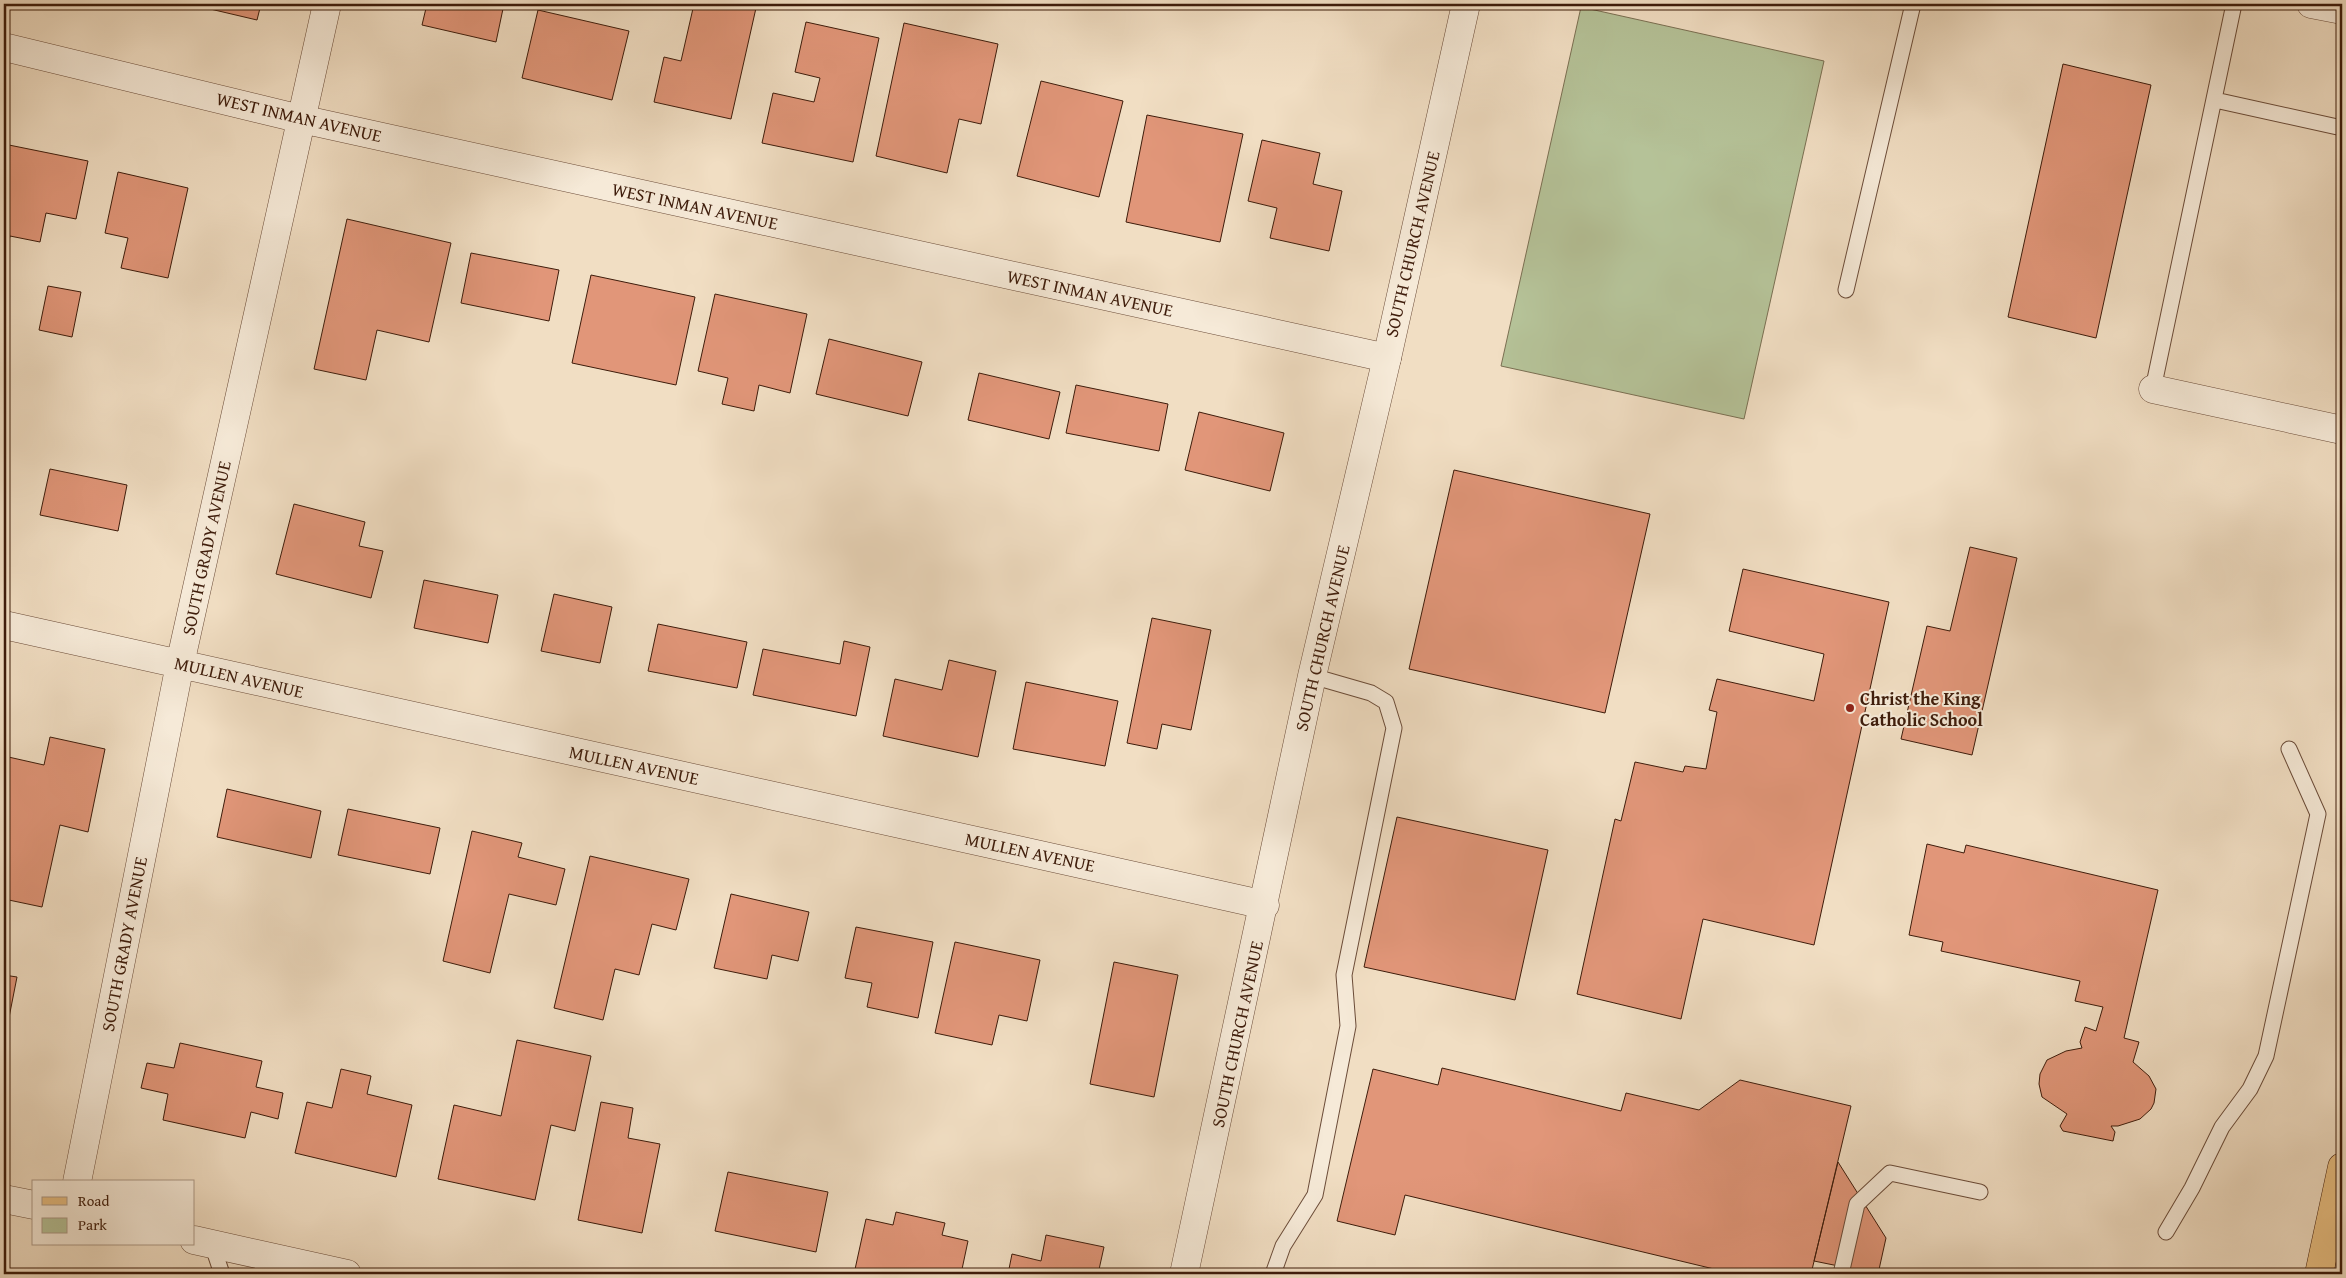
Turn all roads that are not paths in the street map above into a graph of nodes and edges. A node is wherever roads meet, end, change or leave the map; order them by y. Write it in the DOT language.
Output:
graph roads {
  1 [pos="328,4"];
  2 [pos="1466,4"];
  3 [pos="1913,4"];
  4 [pos="2234,4"];
  5 [pos="2311,4"];
  6 [pos="2342,10"];
  7 [pos="4,47"];
  8 [pos="2215,100"];
  9 [pos="301,119"];
  10 [pos="2342,128"];
  11 [pos="1846,290"];
  12 [pos="1387,358"];
  13 [pos="2153,389"];
  14 [pos="2342,430"];
  15 [pos="4,625"];
  16 [pos="180,664"];
  17 [pos="1312,676"];
  18 [pos="2289,749"];
  19 [pos="1265,905"];
  20 [pos="76,1180"];
  21 [pos="2341,1181"];
  22 [pos="1980,1192"];
  23 [pos="4,1198"];
  24 [pos="32,1205"];
  25 [pos="2166,1232"];
  26 [pos="203,1242"];
  27 [pos="222,1274"];
  28 [pos="347,1274"];
  29 [pos="1184,1274"];
  30 [pos="1273,1274"];
  31 [pos="1841,1274"];
  32 [pos="2319,1274"];
  1 -- 9 [label="street, SOUTH GRADY AVENUE"];
  2 -- 12 [label="street, SOUTH CHURCH AVENUE"];
  3 -- 11 [label="lane"];
  4 -- 8 [label="lane"];
  5 -- 6 [label="street"];
  7 -- 9 [label="street, WEST INMAN AVENUE"];
  8 -- 10 [label="lane"];
  8 -- 13 [label="lane"];
  9 -- 12 [label="street, WEST INMAN AVENUE"];
  9 -- 16 [label="street, SOUTH GRADY AVENUE"];
  12 -- 17 [label="street, SOUTH CHURCH AVENUE"];
  13 -- 14 [label="street"];
  15 -- 16 [label="street, MULLEN AVENUE"];
  16 -- 19 [label="street, MULLEN AVENUE"];
  16 -- 20 [label="street, SOUTH GRADY AVENUE"];
  17 -- 19 [label="street, SOUTH CHURCH AVENUE"];
  17 -- 30 [label="lane"];
  18 -- 25 [label="lane"];
  19 -- 29 [label="street, SOUTH CHURCH AVENUE"];
  21 -- 32 [label="main road"];
  22 -- 31 [label="lane"];
  23 -- 24 [label="street"];
  26 -- 27 [label="lane"];
  26 -- 28 [label="street"];
}
